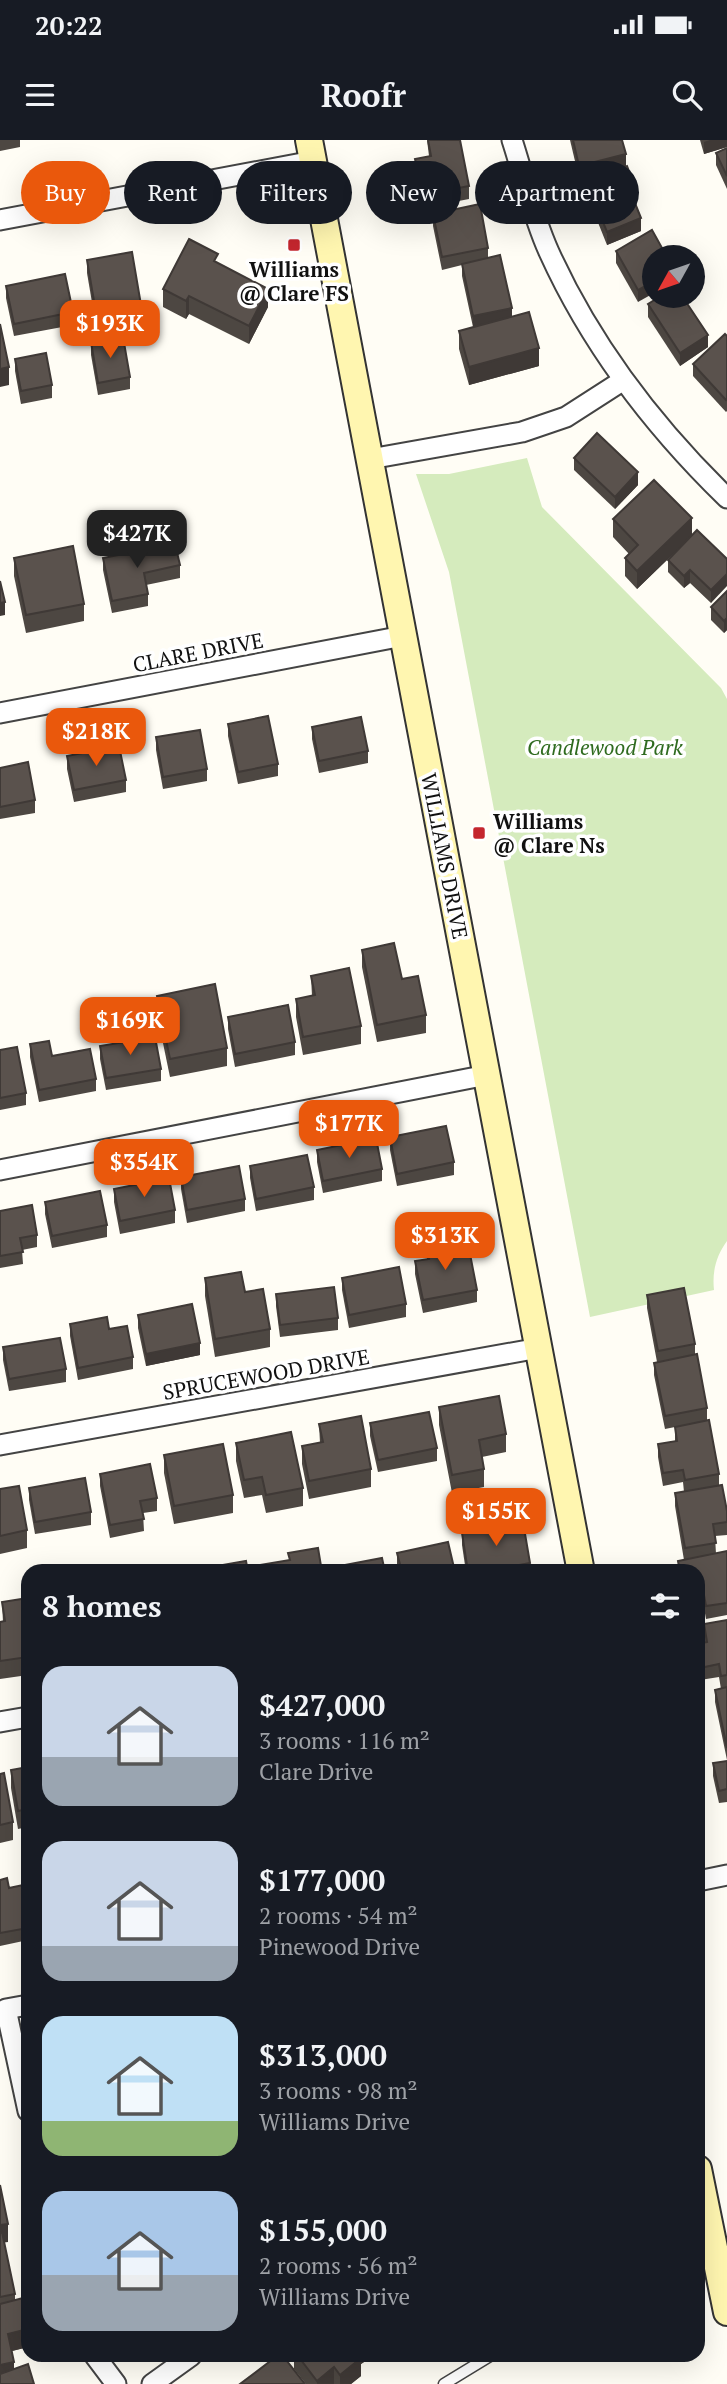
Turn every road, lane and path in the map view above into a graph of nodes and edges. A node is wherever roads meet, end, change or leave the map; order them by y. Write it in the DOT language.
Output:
graph roads {
  1 [pos="512,140"];
  2 [pos="311,150"];
  3 [pos="0,220"];
  4 [pos="622,381"];
  5 [pos="370,459"];
  6 [pos="727,498"];
  7 [pos="404,636"];
  8 [pos="0,713"];
  9 [pos="487,1075"];
  10 [pos="0,1170"];
  11 [pos="539,1348"];
  12 [pos="0,1445"];
  13 [pos="580,1564"];
  14 [pos="21,1718"];
  15 [pos="0,1722"];
  16 [pos="727,1875"];
  17 [pos="705,1880"];
  18 [pos="21,2006"];
  19 [pos="21,2079"];
  20 [pos="705,2217"];
  21 [pos="727,2312"];
  22 [pos="100,2362"];
  23 [pos="183,2362"];
  24 [pos="480,2362"];
  25 [pos="116,2384"];
  26 [pos="152,2384"];
  27 [pos="444,2384"];
  1 -- 4 [label="street"];
  2 -- 3 [label="street"];
  2 -- 5 [label="street, WILLIAMS DRIVE"];
  4 -- 5 [label="street"];
  4 -- 6 [label="street"];
  5 -- 7 [label="street, WILLIAMS DRIVE"];
  7 -- 8 [label="street, CLARE DRIVE"];
  7 -- 9 [label="street, WILLIAMS DRIVE"];
  9 -- 10 [label="street"];
  9 -- 11 [label="street, WILLIAMS DRIVE"];
  11 -- 12 [label="street, SPRUCEWOOD DRIVE"];
  11 -- 13 [label="street, WILLIAMS DRIVE"];
  14 -- 15 [label="street"];
  16 -- 17 [label="street"];
  18 -- 19 [label="street"];
  20 -- 21 [label="street"];
  22 -- 25 [label="street"];
  23 -- 26 [label="street"];
  24 -- 27 [label="lane"];
}
